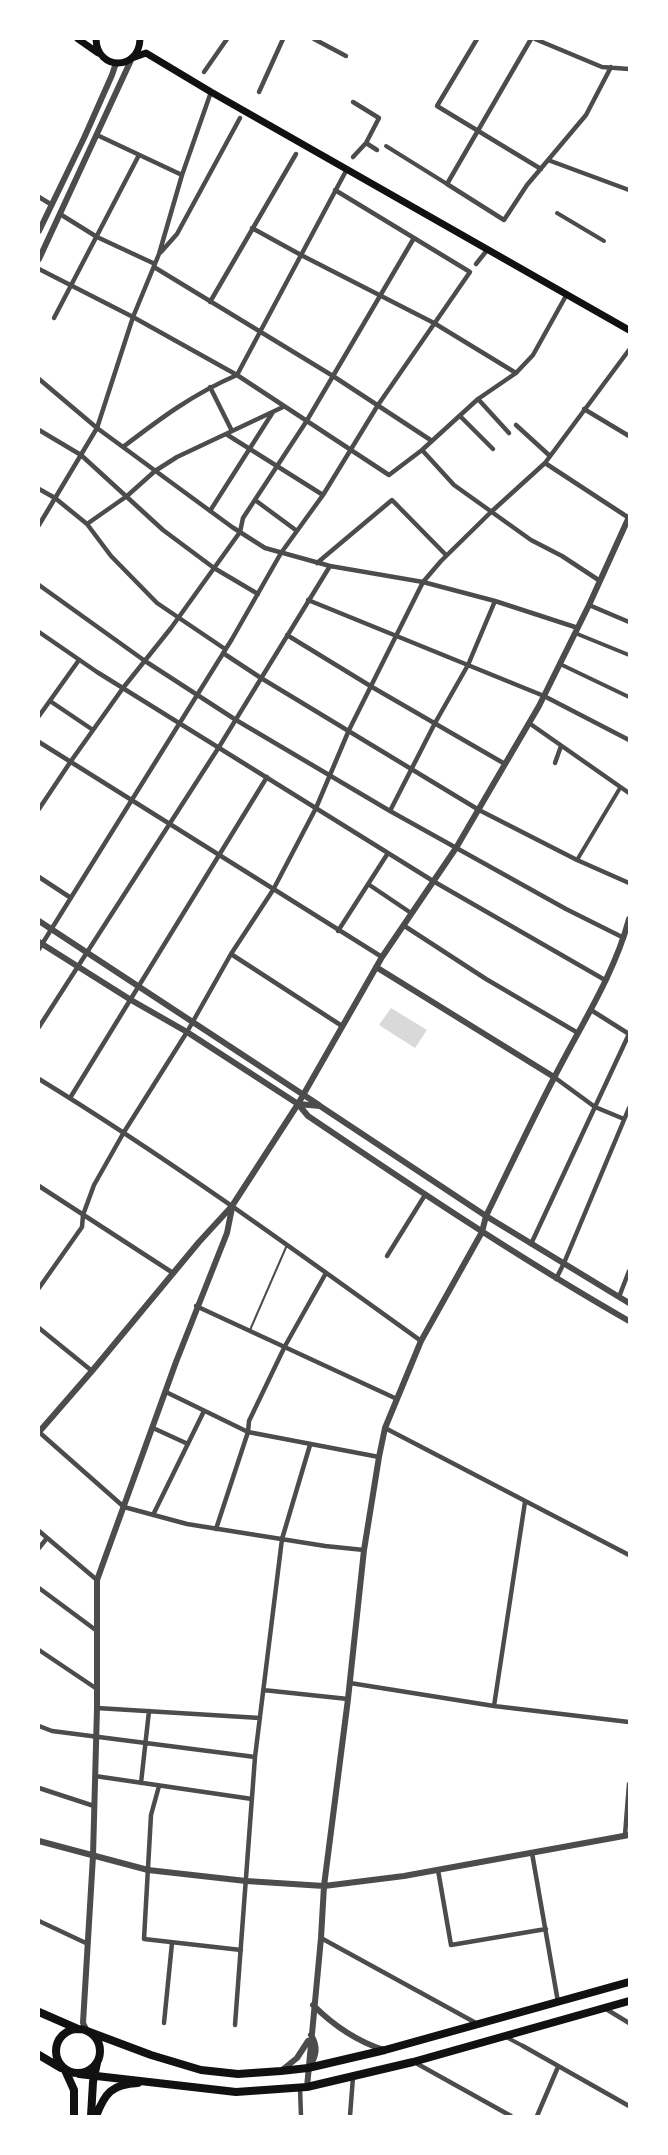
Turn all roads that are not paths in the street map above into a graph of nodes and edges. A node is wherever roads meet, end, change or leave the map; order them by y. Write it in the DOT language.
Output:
graph roads {
  1 [pos="78,39"];
  2 [pos="96,39"];
  3 [pos="227,39"];
  4 [pos="283,39"];
  5 [pos="315,39"];
  6 [pos="477,39"];
  7 [pos="533,39"];
  8 [pos="141,40"];
  9 [pos="100,54"];
  10 [pos="346,56"];
  11 [pos="132,58"];
  12 [pos="116,63"];
  13 [pos="611,67"];
  14 [pos="629,69"];
  15 [pos="204,72"];
  16 [pos="212,92"];
  17 [pos="259,92"];
  18 [pos="353,102"];
  19 [pos="240,118"];
  20 [pos="478,130"];
  21 [pos="97,135"];
  22 [pos="366,143"];
  23 [pos="386,146"];
  24 [pos="377,150"];
  25 [pos="296,154"];
  26 [pos="139,155"];
  27 [pos="353,157"];
  28 [pos="548,160"];
  29 [pos="347,169"];
  30 [pos="541,169"];
  31 [pos="182,175"];
  32 [pos="447,184"];
  33 [pos="335,190"];
  34 [pos="629,190"];
  35 [pos="39,197"];
  36 [pos="52,205"];
  37 [pos="557,213"];
  38 [pos="60,214"];
  39 [pos="252,228"];
  40 [pos="39,231"];
  41 [pos="97,237"];
  42 [pos="414,238"];
  43 [pos="604,241"];
  44 [pos="488,249"];
  45 [pos="159,254"];
  46 [pos="301,255"];
  47 [pos="39,259"];
  48 [pos="476,264"];
  49 [pos="155,266"];
  50 [pos="39,269"];
  51 [pos="71,285"];
  52 [pos="567,294"];
  53 [pos="381,295"];
  54 [pos="210,302"];
  55 [pos="134,317"];
  56 [pos="54,318"];
  57 [pos="434,322"];
  58 [pos="629,330"];
  59 [pos="261,332"];
  60 [pos="629,350"];
  61 [pos="516,373"];
  62 [pos="237,375"];
  63 [pos="333,376"];
  64 [pos="39,379"];
  65 [pos="210,387"];
  66 [pos="478,399"];
  67 [pos="378,405"];
  68 [pos="283,407"];
  69 [pos="584,409"];
  70 [pos="273,412"];
  71 [pos="460,416"];
  72 [pos="306,422"];
  73 [pos="516,425"];
  74 [pos="97,428"];
  75 [pos="39,430"];
  76 [pos="232,431"];
  77 [pos="509,432"];
  78 [pos="226,434"];
  79 [pos="629,436"];
  80 [pos="432,441"];
  81 [pos="123,447"];
  82 [pos="249,449"];
  83 [pos="493,449"];
  84 [pos="351,450"];
  85 [pos="422,450"];
  86 [pos="81,456"];
  87 [pos="550,456"];
  88 [pos="545,463"];
  89 [pos="277,467"];
  90 [pos="155,471"];
  91 [pos="39,489"];
  92 [pos="323,495"];
  93 [pos="127,496"];
  94 [pos="55,498"];
  95 [pos="255,500"];
  96 [pos="210,511"];
  97 [pos="491,512"];
  98 [pos="629,518"];
  99 [pos="87,524"];
  100 [pos="39,525"];
  101 [pos="297,531"];
  102 [pos="240,532"];
  103 [pos="281,553"];
  104 [pos="446,555"];
  105 [pos="317,563"];
  106 [pos="330,566"];
  107 [pos="214,568"];
  108 [pos="600,581"];
  109 [pos="423,582"];
  110 [pos="39,585"];
  111 [pos="258,594"];
  112 [pos="308,600"];
  113 [pos="495,601"];
  114 [pos="589,605"];
  115 [pos="178,618"];
  116 [pos="629,622"];
  117 [pos="576,631"];
  118 [pos="39,632"];
  119 [pos="287,635"];
  120 [pos="396,636"];
  121 [pos="224,651"];
  122 [pos="629,655"];
  123 [pos="79,660"];
  124 [pos="145,661"];
  125 [pos="560,664"];
  126 [pos="468,665"];
  127 [pos="261,678"];
  128 [pos="372,687"];
  129 [pos="123,688"];
  130 [pos="197,695"];
  131 [pos="544,696"];
  132 [pos="629,697"];
  133 [pos="50,701"];
  134 [pos="39,716"];
  135 [pos="236,720"];
  136 [pos="179,723"];
  137 [pos="435,723"];
  138 [pos="529,723"];
  139 [pos="93,730"];
  140 [pos="349,730"];
  141 [pos="629,740"];
  142 [pos="39,742"];
  143 [pos="561,746"];
  144 [pos="219,747"];
  145 [pos="71,761"];
  146 [pos="555,763"];
  147 [pos="506,764"];
  148 [pos="412,768"];
  149 [pos="330,774"];
  150 [pos="267,777"];
  151 [pos="620,788"];
  152 [pos="629,793"];
  153 [pos="132,800"];
  154 [pos="316,808"];
  155 [pos="39,809"];
  156 [pos="479,810"];
  157 [pos="390,811"];
  158 [pos="170,824"];
  159 [pos="456,848"];
  160 [pos="388,853"];
  161 [pos="218,855"];
  162 [pos="577,860"];
  163 [pos="39,877"];
  164 [pos="433,881"];
  165 [pos="629,883"];
  166 [pos="368,884"];
  167 [pos="273,890"];
  168 [pos="71,898"];
  169 [pos="411,913"];
  170 [pos="629,919"];
  171 [pos="39,921"];
  172 [pos="403,925"];
  173 [pos="51,929"];
  174 [pos="338,931"];
  175 [pos="624,938"];
  176 [pos="40,945"];
  177 [pos="88,953"];
  178 [pos="231,954"];
  179 [pos="382,957"];
  180 [pos="79,967"];
  181 [pos="376,967"];
  182 [pos="606,980"];
  183 [pos="139,987"];
  184 [pos="131,1000"];
  185 [pos="591,1010"];
  186 [pos="192,1022"];
  187 [pos="342,1026"];
  188 [pos="39,1027"];
  189 [pos="187,1032"];
  190 [pos="578,1033"];
  191 [pos="629,1034"];
  192 [pos="554,1077"];
  193 [pos="39,1079"];
  194 [pos="303,1095"];
  195 [pos="70,1098"];
  196 [pos="298,1104"];
  197 [pos="320,1106"];
  198 [pos="595,1107"];
  199 [pos="629,1108"];
  200 [pos="624,1119"];
  201 [pos="124,1132"];
  202 [pos="39,1186"];
  203 [pos="426,1195"];
  204 [pos="232,1206"];
  205 [pos="83,1215"];
  206 [pos="486,1216"];
  207 [pos="482,1232"];
  208 [pos="531,1244"];
  209 [pos="287,1245"];
  210 [pos="387,1256"];
  211 [pos="564,1263"];
  212 [pos="629,1271"];
  213 [pos="326,1272"];
  214 [pos="173,1273"];
  215 [pos="556,1279"];
  216 [pos="39,1288"];
  217 [pos="619,1297"];
  218 [pos="629,1303"];
  219 [pos="196,1306"];
  220 [pos="629,1321"];
  221 [pos="39,1328"];
  222 [pos="250,1330"];
  223 [pos="421,1341"];
  224 [pos="285,1346"];
  225 [pos="92,1371"];
  226 [pos="166,1392"];
  227 [pos="397,1399"];
  228 [pos="204,1411"];
  229 [pos="153,1428"];
  230 [pos="385,1428"];
  231 [pos="39,1432"];
  232 [pos="248,1432"];
  233 [pos="188,1444"];
  234 [pos="310,1445"];
  235 [pos="379,1457"];
  236 [pos="525,1502"];
  237 [pos="124,1507"];
  238 [pos="153,1515"];
  239 [pos="216,1529"];
  240 [pos="39,1531"];
  241 [pos="46,1538"];
  242 [pos="282,1539"];
  243 [pos="39,1548"];
  244 [pos="364,1550"];
  245 [pos="629,1556"];
  246 [pos="97,1580"];
  247 [pos="39,1588"];
  248 [pos="97,1631"];
  249 [pos="39,1650"];
  250 [pos="350,1683"];
  251 [pos="97,1689"];
  252 [pos="263,1690"];
  253 [pos="348,1699"];
  254 [pos="494,1706"];
  255 [pos="97,1708"];
  256 [pos="148,1712"];
  257 [pos="260,1718"];
  258 [pos="629,1722"];
  259 [pos="39,1726"];
  260 [pos="96,1736"];
  261 [pos="144,1742"];
  262 [pos="255,1757"];
  263 [pos="95,1776"];
  264 [pos="141,1783"];
  265 [pos="629,1784"];
  266 [pos="159,1786"];
  267 [pos="39,1788"];
  268 [pos="252,1799"];
  269 [pos="94,1806"];
  270 [pos="627,1835"];
  271 [pos="39,1840"];
  272 [pos="532,1853"];
  273 [pos="93,1856"];
  274 [pos="148,1870"];
  275 [pos="438,1870"];
  276 [pos="246,1881"];
  277 [pos="324,1886"];
  278 [pos="39,1921"];
  279 [pos="546,1929"];
  280 [pos="321,1938"];
  281 [pos="171,1943"];
  282 [pos="88,1944"];
  283 [pos="241,1950"];
  284 [pos="629,1982"];
  285 [pos="629,2001"];
  286 [pos="558,2002"];
  287 [pos="313,2005"];
  288 [pos="605,2008"];
  289 [pos="39,2012"];
  290 [pos="164,2023"];
  291 [pos="629,2023"];
  292 [pos="235,2025"];
  293 [pos="478,2025"];
  294 [pos="83,2030"];
  295 [pos="311,2035"];
  296 [pos="506,2037"];
  297 [pos="523,2046"];
  298 [pos="385,2050"];
  299 [pos="39,2055"];
  300 [pos="413,2062"];
  301 [pos="97,2063"];
  302 [pos="558,2067"];
  303 [pos="308,2068"];
  304 [pos="65,2070"];
  305 [pos="281,2071"];
  306 [pos="79,2074"];
  307 [pos="94,2076"];
  308 [pos="353,2077"];
  309 [pos="146,2083"];
  310 [pos="303,2087"];
  311 [pos="629,2106"];
  312 [pos="74,2116"];
  313 [pos="91,2116"];
  314 [pos="96,2116"];
  315 [pos="301,2116"];
  316 [pos="350,2116"];
  317 [pos="511,2116"];
  318 [pos="537,2116"];
  1 -- 9 [label="main road"];
  2 -- 9 [label="main road"];
  3 -- 15 [label="street"];
  4 -- 17 [label="street"];
  5 -- 10 [label="street"];
  6 -- 20 [label="street"];
  7 -- 13 [label="street"];
  7 -- 20 [label="street"];
  8 -- 11 [label="main road"];
  9 -- 12 [label="main road"];
  11 -- 12 [label="main road"];
  11 -- 16 [label="main road"];
  11 -- 21 [label="street"];
  12 -- 36 [label="street"];
  13 -- 14 [label="street"];
  13 -- 28 [label="street"];
  16 -- 29 [label="main road"];
  16 -- 31 [label="street"];
  18 -- 22 [label="street"];
  19 -- 45 [label="street"];
  20 -- 30 [label="street"];
  20 -- 32 [label="street"];
  21 -- 26 [label="street"];
  21 -- 38 [label="street"];
  22 -- 24 [label="street"];
  22 -- 27 [label="street"];
  23 -- 32 [label="street"];
  25 -- 39 [label="street"];
  26 -- 31 [label="street"];
  26 -- 41 [label="street"];
  28 -- 30 [label="street"];
  28 -- 34 [label="street"];
  29 -- 33 [label="street"];
  29 -- 44 [label="main road"];
  30 -- 32 [label="street"];
  31 -- 45 [label="street"];
  33 -- 42 [label="street"];
  33 -- 46 [label="street"];
  35 -- 36 [label="street"];
  36 -- 40 [label="street"];
  37 -- 43 [label="street"];
  38 -- 41 [label="street"];
  38 -- 47 [label="street"];
  39 -- 46 [label="street"];
  39 -- 54 [label="street"];
  41 -- 49 [label="street"];
  41 -- 51 [label="street"];
  42 -- 53 [label="street"];
  42 -- 57 [label="street"];
  44 -- 48 [label="street"];
  44 -- 52 [label="main road"];
  45 -- 49 [label="street"];
  46 -- 53 [label="street"];
  46 -- 59 [label="street"];
  49 -- 54 [label="street"];
  49 -- 55 [label="street"];
  50 -- 51 [label="street"];
  51 -- 55 [label="street"];
  51 -- 56 [label="street"];
  52 -- 58 [label="main road"];
  52 -- 61 [label="street"];
  53 -- 57 [label="street"];
  53 -- 63 [label="street"];
  54 -- 59 [label="street"];
  55 -- 62 [label="street"];
  55 -- 74 [label="street"];
  57 -- 61 [label="street"];
  57 -- 67 [label="street"];
  59 -- 62 [label="street"];
  59 -- 63 [label="street"];
  60 -- 69 [label="street"];
  61 -- 66 [label="street"];
  62 -- 65 [label="street"];
  62 -- 68 [label="street"];
  63 -- 67 [label="street"];
  63 -- 72 [label="street"];
  64 -- 74 [label="street"];
  65 -- 76 [label="street"];
  65 -- 81 [label="street"];
  66 -- 71 [label="street"];
  66 -- 77 [label="street"];
  67 -- 80 [label="street"];
  67 -- 84 [label="street"];
  68 -- 70 [label="street"];
  68 -- 72 [label="street"];
  69 -- 79 [label="street"];
  69 -- 87 [label="street"];
  70 -- 76 [label="street"];
  70 -- 82 [label="street"];
  71 -- 80 [label="street"];
  71 -- 83 [label="street"];
  72 -- 84 [label="street"];
  72 -- 89 [label="street"];
  73 -- 87 [label="street"];
  74 -- 81 [label="street"];
  74 -- 86 [label="street"];
  75 -- 86 [label="street"];
  76 -- 78 [label="street"];
  78 -- 82 [label="street"];
  78 -- 90 [label="street"];
  80 -- 85 [label="street"];
  81 -- 90 [label="street"];
  82 -- 89 [label="street"];
  82 -- 96 [label="street"];
  84 -- 85 [label="street"];
  84 -- 92 [label="street"];
  85 -- 97 [label="street"];
  86 -- 93 [label="street"];
  86 -- 94 [label="street"];
  87 -- 88 [label="street"];
  88 -- 97 [label="street"];
  88 -- 98 [label="street"];
  89 -- 92 [label="street"];
  89 -- 95 [label="street"];
  90 -- 93 [label="street"];
  90 -- 96 [label="street"];
  91 -- 94 [label="street"];
  92 -- 101 [label="street"];
  93 -- 99 [label="street"];
  93 -- 107 [label="street"];
  94 -- 99 [label="street"];
  94 -- 100 [label="street"];
  95 -- 101 [label="street"];
  95 -- 102 [label="street"];
  96 -- 102 [label="street"];
  97 -- 104 [label="street"];
  97 -- 108 [label="street"];
  98 -- 108 [label="street"];
  99 -- 115 [label="street"];
  101 -- 103 [label="street"];
  102 -- 103 [label="street"];
  102 -- 107 [label="street"];
  103 -- 105 [label="street"];
  103 -- 111 [label="street"];
  104 -- 105 [label="street"];
  104 -- 109 [label="street"];
  105 -- 106 [label="street"];
  106 -- 109 [label="street"];
  106 -- 112 [label="street"];
  107 -- 111 [label="street"];
  107 -- 115 [label="street"];
  108 -- 114 [label="street"];
  109 -- 113 [label="street"];
  109 -- 120 [label="street"];
  110 -- 124 [label="street"];
  111 -- 121 [label="street"];
  112 -- 119 [label="street"];
  112 -- 120 [label="street"];
  113 -- 117 [label="street"];
  113 -- 126 [label="street"];
  114 -- 116 [label="street"];
  114 -- 117 [label="street"];
  115 -- 121 [label="street"];
  115 -- 124 [label="street"];
  117 -- 122 [label="street"];
  117 -- 125 [label="street"];
  118 -- 123 [label="street"];
  119 -- 127 [label="street"];
  119 -- 128 [label="street"];
  120 -- 126 [label="street"];
  120 -- 128 [label="street"];
  121 -- 127 [label="street"];
  121 -- 130 [label="street"];
  123 -- 129 [label="street"];
  123 -- 133 [label="street"];
  124 -- 129 [label="street"];
  124 -- 130 [label="street"];
  125 -- 131 [label="street"];
  125 -- 132 [label="street"];
  126 -- 131 [label="street"];
  126 -- 137 [label="street"];
  127 -- 135 [label="street"];
  127 -- 140 [label="street"];
  128 -- 137 [label="street"];
  128 -- 140 [label="street"];
  129 -- 136 [label="street"];
  129 -- 139 [label="street"];
  130 -- 135 [label="street"];
  130 -- 136 [label="street"];
  131 -- 138 [label="street"];
  131 -- 141 [label="street"];
  133 -- 134 [label="street"];
  133 -- 139 [label="street"];
  135 -- 144 [label="street"];
  135 -- 149 [label="street"];
  136 -- 144 [label="street"];
  136 -- 153 [label="street"];
  137 -- 147 [label="street"];
  137 -- 148 [label="street"];
  138 -- 143 [label="street"];
  138 -- 147 [label="street"];
  139 -- 145 [label="street"];
  140 -- 148 [label="street"];
  140 -- 149 [label="street"];
  142 -- 145 [label="street"];
  143 -- 146 [label="street"];
  143 -- 151 [label="street"];
  144 -- 150 [label="street"];
  144 -- 158 [label="street"];
  145 -- 153 [label="street"];
  145 -- 155 [label="street"];
  147 -- 156 [label="street"];
  148 -- 156 [label="street"];
  148 -- 157 [label="street"];
  149 -- 154 [label="street"];
  149 -- 157 [label="street"];
  150 -- 154 [label="street"];
  150 -- 161 [label="street"];
  151 -- 152 [label="street"];
  151 -- 162 [label="street"];
  153 -- 158 [label="street"];
  153 -- 168 [label="street"];
  154 -- 160 [label="street"];
  154 -- 167 [label="street"];
  156 -- 159 [label="street"];
  156 -- 162 [label="street"];
  157 -- 159 [label="street"];
  158 -- 161 [label="street"];
  158 -- 177 [label="street"];
  159 -- 164 [label="street"];
  159 -- 175 [label="street"];
  160 -- 164 [label="street"];
  160 -- 166 [label="street"];
  161 -- 167 [label="street"];
  161 -- 183 [label="street"];
  162 -- 165 [label="street"];
  163 -- 168 [label="street"];
  164 -- 169 [label="street"];
  164 -- 182 [label="street"];
  166 -- 169 [label="street"];
  166 -- 174 [label="street"];
  167 -- 174 [label="street"];
  167 -- 178 [label="street"];
  168 -- 173 [label="street"];
  169 -- 172 [label="street"];
  170 -- 175 [label="street"];
  171 -- 173 [label="street"];
  172 -- 179 [label="street"];
  172 -- 190 [label="street"];
  173 -- 176 [label="street"];
  173 -- 177 [label="street"];
  174 -- 179 [label="street"];
  175 -- 182 [label="street"];
  176 -- 180 [label="street"];
  177 -- 180 [label="street"];
  177 -- 183 [label="street"];
  178 -- 186 [label="street"];
  178 -- 187 [label="street"];
  179 -- 181 [label="street"];
  180 -- 184 [label="street"];
  180 -- 188 [label="street"];
  181 -- 187 [label="street"];
  181 -- 192 [label="street"];
  182 -- 185 [label="street"];
  183 -- 184 [label="street"];
  183 -- 186 [label="street"];
  184 -- 189 [label="street"];
  184 -- 195 [label="street"];
  185 -- 190 [label="street"];
  185 -- 191 [label="street"];
  186 -- 189 [label="street"];
  186 -- 194 [label="street"];
  187 -- 194 [label="street"];
  189 -- 196 [label="street"];
  189 -- 201 [label="street"];
  190 -- 192 [label="street"];
  191 -- 198 [label="street"];
  192 -- 198 [label="street"];
  192 -- 206 [label="street"];
  193 -- 195 [label="street"];
  194 -- 196 [label="street"];
  194 -- 197 [label="street"];
  195 -- 201 [label="street"];
  196 -- 197 [label="street"];
  196 -- 203 [label="street"];
  196 -- 204 [label="street"];
  197 -- 206 [label="street"];
  198 -- 200 [label="street"];
  198 -- 208 [label="street"];
  199 -- 200 [label="street"];
  200 -- 211 [label="street"];
  201 -- 204 [label="street"];
  201 -- 205 [label="street"];
  202 -- 205 [label="street"];
  203 -- 207 [label="street"];
  203 -- 210 [label="street"];
  204 -- 209 [label="street"];
  204 -- 214 [label="street"];
  204 -- 219 [label="street"];
  205 -- 214 [label="street"];
  205 -- 216 [label="street"];
  206 -- 207 [label="street"];
  206 -- 208 [label="street"];
  207 -- 215 [label="street"];
  207 -- 223 [label="street"];
  208 -- 211 [label="street"];
  209 -- 213 [label="street"];
  209 -- 222 [label="lane"];
  211 -- 215 [label="street"];
  211 -- 217 [label="street"];
  212 -- 217 [label="street"];
  213 -- 223 [label="street"];
  213 -- 224 [label="street"];
  214 -- 225 [label="street"];
  215 -- 220 [label="street"];
  217 -- 218 [label="street"];
  219 -- 222 [label="street"];
  219 -- 226 [label="street"];
  221 -- 225 [label="street"];
  222 -- 224 [label="street"];
  223 -- 227 [label="street"];
  224 -- 227 [label="street"];
  224 -- 232 [label="street"];
  225 -- 231 [label="street"];
  226 -- 228 [label="street"];
  226 -- 229 [label="street"];
  227 -- 230 [label="street"];
  228 -- 232 [label="street"];
  228 -- 233 [label="street"];
  229 -- 233 [label="street"];
  229 -- 237 [label="street"];
  230 -- 235 [label="street"];
  230 -- 236 [label="street"];
  231 -- 237 [label="street"];
  232 -- 234 [label="street"];
  232 -- 239 [label="street"];
  233 -- 238 [label="street"];
  234 -- 235 [label="street"];
  234 -- 242 [label="street"];
  235 -- 244 [label="street"];
  236 -- 245 [label="street"];
  236 -- 254 [label="street"];
  237 -- 238 [label="street"];
  237 -- 246 [label="street"];
  238 -- 239 [label="street"];
  239 -- 242 [label="street"];
  240 -- 241 [label="street"];
  241 -- 243 [label="street"];
  241 -- 246 [label="street"];
  242 -- 244 [label="street"];
  242 -- 252 [label="street"];
  244 -- 250 [label="street"];
  246 -- 248 [label="street"];
  247 -- 248 [label="street"];
  248 -- 251 [label="street"];
  249 -- 251 [label="street"];
  250 -- 253 [label="street"];
  250 -- 254 [label="street"];
  251 -- 255 [label="street"];
  252 -- 253 [label="street"];
  252 -- 257 [label="street"];
  253 -- 277 [label="street"];
  254 -- 258 [label="street"];
  255 -- 256 [label="street"];
  255 -- 260 [label="street"];
  256 -- 257 [label="street"];
  256 -- 261 [label="street"];
  257 -- 262 [label="street"];
  259 -- 260 [label="street"];
  260 -- 261 [label="street"];
  260 -- 263 [label="street"];
  261 -- 262 [label="street"];
  261 -- 264 [label="street"];
  262 -- 268 [label="street"];
  263 -- 264 [label="street"];
  263 -- 269 [label="street"];
  264 -- 266 [label="street"];
  265 -- 270 [label="street"];
  266 -- 268 [label="street"];
  266 -- 274 [label="street"];
  267 -- 269 [label="street"];
  268 -- 276 [label="street"];
  269 -- 273 [label="street"];
  270 -- 272 [label="street"];
  271 -- 273 [label="street"];
  272 -- 275 [label="street"];
  272 -- 279 [label="street"];
  273 -- 274 [label="street"];
  273 -- 282 [label="street"];
  274 -- 276 [label="street"];
  274 -- 281 [label="street"];
  275 -- 277 [label="street"];
  275 -- 279 [label="street"];
  276 -- 277 [label="street"];
  276 -- 283 [label="street"];
  277 -- 280 [label="street"];
  278 -- 282 [label="street"];
  279 -- 286 [label="street"];
  280 -- 287 [label="street"];
  280 -- 293 [label="street"];
  281 -- 283 [label="street"];
  281 -- 290 [label="street"];
  282 -- 294 [label="street"];
  283 -- 292 [label="street"];
  284 -- 286 [label="main road"];
  285 -- 288 [label="main road"];
  286 -- 293 [label="main road"];
  287 -- 295 [label="street"];
  287 -- 298 [label="street"];
  288 -- 291 [label="street"];
  288 -- 296 [label="main road"];
  289 -- 294 [label="main road"];
  293 -- 298 [label="main road"];
  294 -- 301 [label="main road"];
  294 -- 304 [label="main road"];
  294 -- 305 [label="main road"];
  295 -- 303 [label="street"];
  295 -- 305 [label="street"];
  296 -- 297 [label="street"];
  296 -- 300 [label="main road"];
  297 -- 302 [label="street"];
  298 -- 303 [label="main road"];
  299 -- 304 [label="main road"];
  300 -- 308 [label="main road"];
  300 -- 317 [label="street"];
  301 -- 306 [label="main road"];
  301 -- 307 [label="main road"];
  302 -- 311 [label="street"];
  302 -- 318 [label="street"];
  303 -- 305 [label="main road"];
  303 -- 310 [label="street"];
  304 -- 306 [label="main road"];
  304 -- 312 [label="main road"];
  306 -- 307 [label="main road"];
  307 -- 309 [label="main road"];
  307 -- 313 [label="main road"];
  308 -- 310 [label="main road"];
  308 -- 316 [label="street"];
  309 -- 310 [label="main road"];
  309 -- 314 [label="main road"];
  310 -- 315 [label="street"];
}
